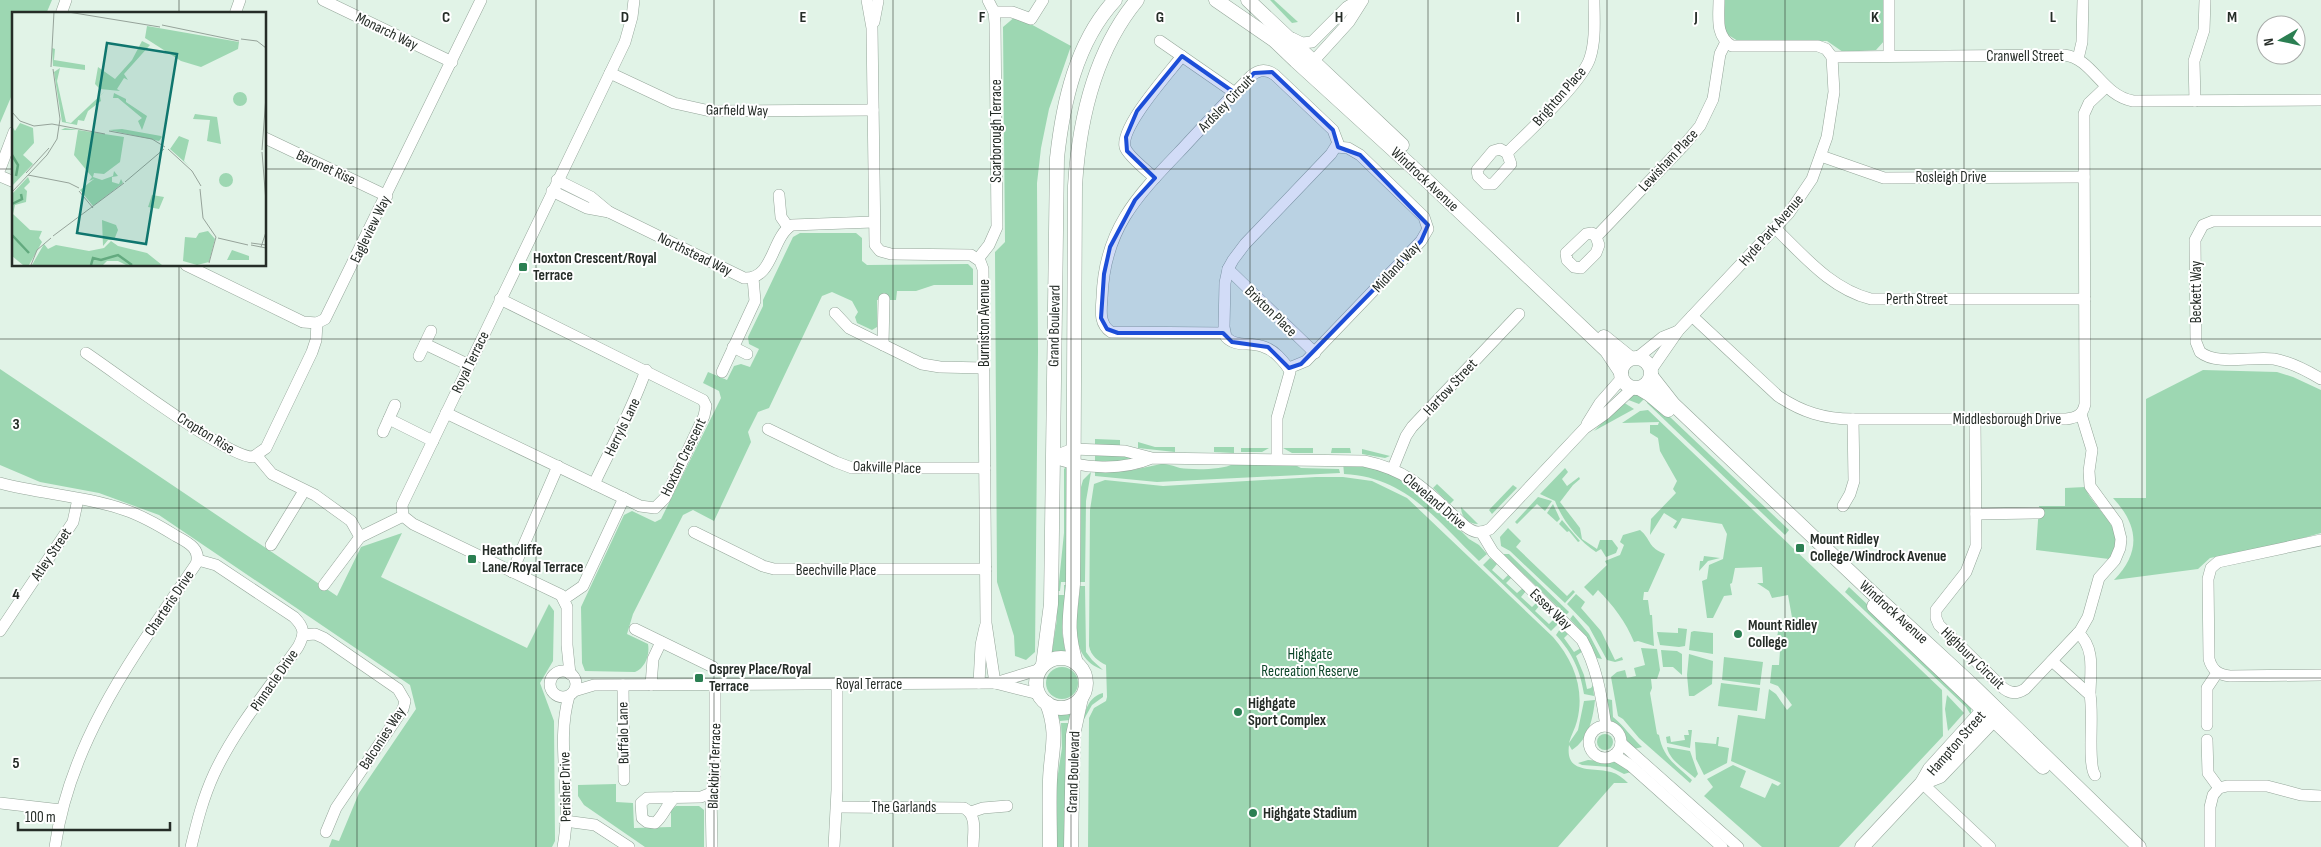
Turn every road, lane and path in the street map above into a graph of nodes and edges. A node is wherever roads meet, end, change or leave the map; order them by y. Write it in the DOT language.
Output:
graph roads {
  1 [pos="240,0"];
  2 [pos="322,0"];
  3 [pos="481,0"];
  4 [pos="634,0"];
  5 [pos="873,0"];
  6 [pos="988,0"];
  7 [pos="1043,0"];
  8 [pos="1115,0"];
  9 [pos="1137,0"];
  10 [pos="1216,0"];
  11 [pos="1248,0"];
  12 [pos="1361,0"];
  13 [pos="1594,0"];
  14 [pos="1719,0"];
  15 [pos="1889,0"];
  16 [pos="2083,0"];
  17 [pos="2205,0"];
  18 [pos="236,12"];
  19 [pos="994,12"];
  20 [pos="1282,32"];
  21 [pos="1160,42"];
  22 [pos="1726,42"];
  23 [pos="1182,56"];
  24 [pos="1889,56"];
  25 [pos="1832,57"];
  26 [pos="2078,59"];
  27 [pos="452,62"];
  28 [pos="1309,65"];
  29 [pos="610,73"];
  30 [pos="2106,87"];
  31 [pos="1235,93"];
  32 [pos="2321,100"];
  33 [pos="2195,101"];
  34 [pos="873,110"];
  35 [pos="12,137"];
  36 [pos="266,138"];
  37 [pos="1336,147"];
  38 [pos="1507,153"];
  39 [pos="1822,156"];
  40 [pos="0,169"];
  41 [pos="0,176"];
  42 [pos="2084,177"];
  43 [pos="1155,178"];
  44 [pos="557,180"];
  45 [pos="12,181"];
  46 [pos="552,191"];
  47 [pos="779,195"];
  48 [pos="387,196"];
  49 [pos="609,212"];
  50 [pos="2321,221"];
  51 [pos="873,222"];
  52 [pos="788,227"];
  53 [pos="1775,228"];
  54 [pos="1596,236"];
  55 [pos="978,259"];
  56 [pos="188,266"];
  57 [pos="1228,269"];
  58 [pos="753,278"];
  59 [pos="884,299"];
  60 [pos="2085,299"];
  61 [pos="500,300"];
  62 [pos="834,313"];
  63 [pos="1518,314"];
  64 [pos="1692,316"];
  65 [pos="317,323"];
  66 [pos="431,331"];
  67 [pos="1678,331"];
  68 [pos="1225,333"];
  69 [pos="425,344"];
  70 [pos="883,345"];
  71 [pos="734,347"];
  72 [pos="86,353"];
  73 [pos="1315,353"];
  74 [pos="747,354"];
  75 [pos="419,356"];
  76 [pos="1634,358"];
  77 [pos="469,365"];
  78 [pos="984,368"];
  79 [pos="1289,368"];
  80 [pos="646,370"];
  81 [pos="722,372"];
  82 [pos="1651,373"];
  83 [pos="1621,375"];
  84 [pos="2321,379"];
  85 [pos="1636,388"];
  86 [pos="395,406"];
  87 [pos="446,413"];
  88 [pos="2081,414"];
  89 [pos="389,419"];
  90 [pos="1854,419"];
  91 [pos="1975,419"];
  92 [pos="1585,428"];
  93 [pos="768,429"];
  94 [pos="383,432"];
  95 [pos="432,441"];
  96 [pos="1073,449"];
  97 [pos="257,456"];
  98 [pos="1052,457"];
  99 [pos="1152,458"];
  100 [pos="1276,459"];
  101 [pos="1073,465"];
  102 [pos="558,466"];
  103 [pos="985,468"];
  104 [pos="1393,468"];
  105 [pos="0,483"];
  106 [pos="594,484"];
  107 [pos="304,491"];
  108 [pos="624,498"];
  109 [pos="78,499"];
  110 [pos="1843,506"];
  111 [pos="1976,514"];
  112 [pos="2039,514"];
  113 [pos="404,516"];
  114 [pos="694,532"];
  115 [pos="1482,532"];
  116 [pos="360,537"];
  117 [pos="2321,540"];
  118 [pos="271,545"];
  119 [pos="198,560"];
  120 [pos="986,569"];
  121 [pos="512,572"];
  122 [pos="324,585"];
  123 [pos="564,599"];
  124 [pos="986,623"];
  125 [pos="635,629"];
  126 [pos="0,631"];
  127 [pos="2078,633"];
  128 [pos="303,635"];
  129 [pos="661,642"];
  130 [pos="567,645"];
  131 [pos="2052,661"];
  132 [pos="1076,663"];
  133 [pos="1042,667"];
  134 [pos="713,668"];
  135 [pos="556,673"];
  136 [pos="2217,673"];
  137 [pos="2321,675"];
  138 [pos="572,676"];
  139 [pos="979,683"];
  140 [pos="995,683"];
  141 [pos="715,684"];
  142 [pos="837,684"];
  143 [pos="623,685"];
  144 [pos="651,685"];
  145 [pos="594,686"];
  146 [pos="571,693"];
  147 [pos="555,695"];
  148 [pos="2090,695"];
  149 [pos="1081,698"];
  150 [pos="1043,699"];
  151 [pos="1992,712"];
  152 [pos="2207,725"];
  153 [pos="564,726"];
  154 [pos="1600,727"];
  155 [pos="2207,740"];
  156 [pos="1621,743"];
  157 [pos="1614,754"];
  158 [pos="2095,775"];
  159 [pos="624,780"];
  160 [pos="1922,783"];
  161 [pos="2219,788"];
  162 [pos="711,792"];
  163 [pos="2321,796"];
  164 [pos="675,798"];
  165 [pos="0,802"];
  166 [pos="1007,806"];
  167 [pos="837,807"];
  168 [pos="61,810"];
  169 [pos="971,812"];
  170 [pos="565,821"];
  171 [pos="326,832"];
  172 [pos="55,847"];
  173 [pos="191,847"];
  174 [pos="564,847"];
  175 [pos="629,847"];
  176 [pos="712,847"];
  177 [pos="834,847"];
  178 [pos="973,847"];
  179 [pos="1050,847"];
  180 [pos="1071,847"];
  181 [pos="1722,847"];
  182 [pos="1738,847"];
  183 [pos="1862,847"];
  184 [pos="1990,847"];
  185 [pos="2126,847"];
  186 [pos="2139,847"];
  187 [pos="2210,847"];
  1 -- 18 [label="street"];
  2 -- 27 [label="street, Monarch Way"];
  3 -- 27 [label="street, Eagleview Way"];
  4 -- 29 [label="street, Royal Terrace"];
  5 -- 34 [label="street, Burniston Avenue"];
  6 -- 19 [label="street, Scarborough Terrace"];
  7 -- 19 [label="street"];
  8 -- 98 [label="street, Grand Boulevard"];
  9 -- 96 [label="street, Grand Boulevard"];
  10 -- 28 [label="street, Windrock Avenue"];
  11 -- 20 [label="street, Windrock Avenue"];
  12 -- 20 [label="street"];
  12 -- 28 [label="street"];
  13 -- 38 [label="street, Brighton Place"];
  14 -- 22 [label="street"];
  15 -- 24 [label="street"];
  16 -- 26 [label="street"];
  17 -- 33 [label="street"];
  19 -- 55 [label="street, Scarborough Terrace"];
  20 -- 28 [label="street, Windrock Avenue"];
  21 -- 23 [label="street"];
  22 -- 25 [label="street"];
  22 -- 54 [label="street, Lewisham Place"];
  23 -- 31 [label="street"];
  23 -- 43 [label="street"];
  24 -- 25 [label="street, Cranwell Street"];
  24 -- 26 [label="street, Cranwell Street"];
  25 -- 39 [label="street, Hyde Park Avenue"];
  26 -- 30 [label="street, Cranwell Street"];
  27 -- 48 [label="street, Eagleview Way"];
  28 -- 76 [label="street, Windrock Avenue"];
  28 -- 83 [label="street, Windrock Avenue"];
  29 -- 34 [label="street, Garfield Way"];
  29 -- 44 [label="street, Royal Terrace"];
  30 -- 33 [label="street, Cranwell Street"];
  30 -- 42 [label="street, Middlesborough Drive"];
  31 -- 37 [label="street, Ardsley Circuit"];
  31 -- 43 [label="street, Ardsley Circuit"];
  32 -- 33 [label="street, Cranwell Street"];
  34 -- 51 [label="street, Burniston Avenue"];
  35 -- 40 [label="street"];
  36 -- 48 [label="street, Baronet Rise"];
  37 -- 57 [label="street"];
  37 -- 73 [label="street, Midland Way"];
  39 -- 42 [label="street, Rosleigh Drive"];
  39 -- 53 [label="street, Hyde Park Avenue"];
  41 -- 45 [label="street"];
  42 -- 60 [label="street, Middlesborough Drive"];
  43 -- 68 [label="street, Ardsley Circuit"];
  44 -- 46 [label="street, Royal Terrace"];
  44 -- 49 [label="street, Northstead Way"];
  46 -- 49 [label="street, Northstead Way"];
  46 -- 61 [label="street, Royal Terrace"];
  47 -- 52 [label="street"];
  48 -- 65 [label="street, Eagleview Way"];
  49 -- 58 [label="street, Northstead Way"];
  50 -- 84 [label="street, Beckett Way"];
  51 -- 52 [label="street"];
  51 -- 55 [label="street, Burniston Avenue"];
  52 -- 58 [label="street"];
  53 -- 60 [label="street, Perth Street"];
  53 -- 64 [label="street, Hyde Park Avenue"];
  55 -- 78 [label="street, Burniston Avenue"];
  56 -- 65 [label="street"];
  57 -- 68 [label="street"];
  57 -- 73 [label="street, Brixton Place"];
  58 -- 71 [label="street"];
  59 -- 70 [label="street"];
  60 -- 88 [label="street, Middlesborough Drive"];
  61 -- 77 [label="street, Royal Terrace"];
  61 -- 80 [label="street, Hoxton Crescent"];
  62 -- 70 [label="street"];
  63 -- 104 [label="street, Hartow Street"];
  64 -- 67 [label="street, Hyde Park Avenue"];
  64 -- 90 [label="street, Middlesborough Drive"];
  65 -- 97 [label="street"];
  66 -- 69 [label="street"];
  67 -- 76 [label="street, Hyde Park Avenue"];
  67 -- 82 [label="street, Hyde Park Avenue"];
  68 -- 79 [label="street, Ardsley Circuit"];
  69 -- 75 [label="street"];
  69 -- 77 [label="street"];
  70 -- 78 [label="street"];
  71 -- 74 [label="street"];
  71 -- 81 [label="street"];
  72 -- 97 [label="street, Cropton Rise"];
  73 -- 79 [label="street, Midland Way"];
  76 -- 82 [label="street"];
  76 -- 83 [label="street"];
  77 -- 87 [label="street, Royal Terrace"];
  78 -- 103 [label="street, Burniston Avenue"];
  79 -- 100 [label="street"];
  80 -- 106 [label="street, Herryls Lane"];
  80 -- 108 [label="street, Hoxton Crescent"];
  82 -- 85 [label="street"];
  82 -- 151 [label="street, Windrock Avenue"];
  83 -- 85 [label="street"];
  83 -- 92 [label="street, Cleveland Drive"];
  85 -- 92 [label="street, Cleveland Drive"];
  85 -- 151 [label="street, Windrock Avenue"];
  86 -- 89 [label="street"];
  87 -- 95 [label="street, Royal Terrace"];
  87 -- 102 [label="street, Hoxton Crescent"];
  88 -- 91 [label="street, Middlesborough Drive"];
  88 -- 127 [label="street, Highbury Circuit"];
  89 -- 94 [label="street"];
  89 -- 95 [label="street"];
  90 -- 91 [label="street, Middlesborough Drive"];
  90 -- 110 [label="street"];
  91 -- 111 [label="street, Highbury Circuit"];
  92 -- 115 [label="street, Cleveland Drive"];
  93 -- 103 [label="street, Oakville Place"];
  95 -- 113 [label="street, Royal Terrace"];
  96 -- 98 [label="street, Cleveland Drive"];
  96 -- 99 [label="street, Cleveland Drive"];
  96 -- 101 [label="street, Grand Boulevard"];
  97 -- 107 [label="street"];
  98 -- 101 [label="street, Cleveland Drive"];
  98 -- 133 [label="street, Grand Boulevard"];
  99 -- 100 [label="street, Cleveland Drive"];
  99 -- 101 [label="street, Cleveland Drive"];
  100 -- 104 [label="street, Cleveland Drive"];
  101 -- 132 [label="street, Grand Boulevard"];
  102 -- 106 [label="street, Hoxton Crescent"];
  102 -- 121 [label="street"];
  103 -- 120 [label="street, Burniston Avenue"];
  104 -- 115 [label="street, Cleveland Drive"];
  105 -- 109 [label="street, Charteris Drive"];
  106 -- 108 [label="street, Hoxton Crescent"];
  107 -- 116 [label="street"];
  107 -- 118 [label="street"];
  108 -- 123 [label="street"];
  109 -- 119 [label="street, Charteris Drive"];
  109 -- 126 [label="street, Atley Street"];
  111 -- 112 [label="street"];
  111 -- 131 [label="street, Highbury Circuit"];
  113 -- 116 [label="street"];
  113 -- 121 [label="street"];
  114 -- 120 [label="street, Beechville Place"];
  115 -- 154 [label="street, Essex Way"];
  116 -- 122 [label="street"];
  117 -- 136 [label="street"];
  119 -- 128 [label="street, Pinnacle Drive"];
  119 -- 168 [label="street, Charteris Drive"];
  120 -- 124 [label="street, Burniston Avenue"];
  121 -- 123 [label="street"];
  123 -- 130 [label="street"];
  124 -- 139 [label="street, Burniston Avenue"];
  124 -- 140 [label="street, Burniston Avenue"];
  125 -- 129 [label="street"];
  127 -- 131 [label="street, Highbury Circuit"];
  127 -- 148 [label="street"];
  128 -- 171 [label="street, Balconies Way"];
  128 -- 173 [label="street, Pinnacle Drive"];
  129 -- 134 [label="street"];
  129 -- 144 [label="street"];
  130 -- 135 [label="street"];
  130 -- 138 [label="street"];
  131 -- 148 [label="street"];
  132 -- 133 [label="street"];
  132 -- 149 [label="street"];
  133 -- 140 [label="street, Royal Terrace"];
  133 -- 150 [label="street"];
  135 -- 138 [label="street"];
  135 -- 147 [label="street"];
  136 -- 137 [label="street"];
  136 -- 152 [label="street"];
  138 -- 145 [label="street, Royal Terrace"];
  138 -- 146 [label="street"];
  139 -- 140 [label="street, Royal Terrace"];
  139 -- 142 [label="street, Royal Terrace"];
  140 -- 150 [label="street, Royal Terrace"];
  141 -- 142 [label="street, Royal Terrace"];
  141 -- 144 [label="street, Royal Terrace"];
  141 -- 162 [label="street, Blackbird Terrace"];
  142 -- 167 [label="street"];
  143 -- 144 [label="street, Royal Terrace"];
  143 -- 145 [label="street, Royal Terrace"];
  143 -- 159 [label="street, Buffalo Lane"];
  145 -- 146 [label="street, Royal Terrace"];
  146 -- 147 [label="street"];
  146 -- 153 [label="street, Perisher Drive"];
  147 -- 153 [label="street, Perisher Drive"];
  148 -- 158 [label="street"];
  149 -- 150 [label="street"];
  149 -- 180 [label="street, Grand Boulevard"];
  150 -- 179 [label="street, Grand Boulevard"];
  151 -- 160 [label="street, Hampton Street"];
  151 -- 185 [label="street, Windrock Avenue"];
  151 -- 186 [label="street, Windrock Avenue"];
  153 -- 170 [label="street, Perisher Drive"];
  154 -- 156 [label="street"];
  154 -- 157 [label="street, Essex Way"];
  155 -- 161 [label="street"];
  156 -- 157 [label="street"];
  156 -- 182 [label="street"];
  157 -- 181 [label="street, Essex Way"];
  160 -- 183 [label="street, Hampton Street"];
  160 -- 184 [label="street"];
  161 -- 163 [label="street"];
  161 -- 187 [label="street"];
  162 -- 164 [label="street"];
  162 -- 176 [label="street, Blackbird Terrace"];
  165 -- 168 [label="street"];
  166 -- 169 [label="street, The Garlands"];
  167 -- 169 [label="street, The Garlands"];
  167 -- 177 [label="street"];
  168 -- 172 [label="street, Charteris Drive"];
  169 -- 178 [label="street"];
  170 -- 174 [label="street, Perisher Drive"];
  170 -- 175 [label="street"];
}
